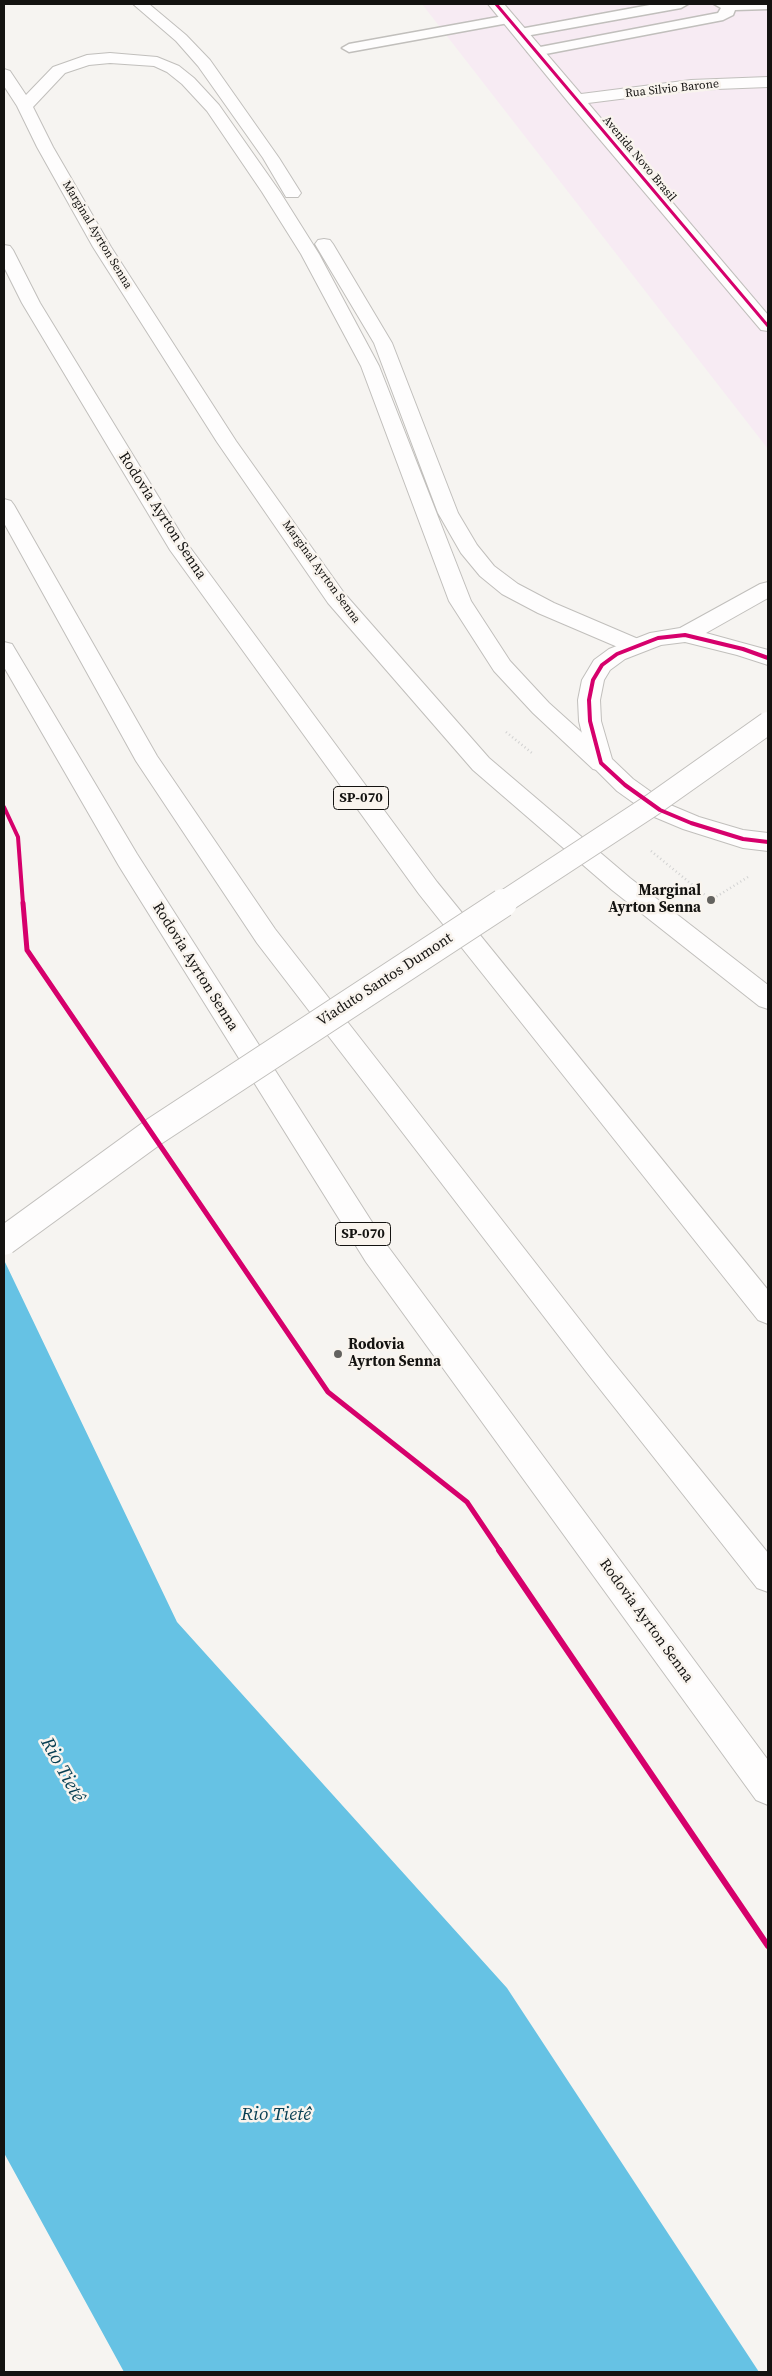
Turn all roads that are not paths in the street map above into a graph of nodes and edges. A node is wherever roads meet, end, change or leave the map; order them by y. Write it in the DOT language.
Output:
graph roads {
  1 [pos="140,4"];
  2 [pos="496,4"];
  3 [pos="681,4"];
  4 [pos="725,5"];
  5 [pos="768,5"];
  6 [pos="509,20"];
  7 [pos="520,33"];
  8 [pos="349,48"];
  9 [pos="536,52"];
  10 [pos="4,74"];
  11 [pos="768,82"];
  12 [pos="576,100"];
  13 [pos="25,106"];
  14 [pos="4,250"];
  15 [pos="768,326"];
  16 [pos="4,506"];
  17 [pos="768,589"];
  18 [pos="686,635"];
  19 [pos="635,646"];
  20 [pos="4,649"];
  21 [pos="768,658"];
  22 [pos="768,723"];
  23 [pos="601,763"];
  24 [pos="768,842"];
  25 [pos="768,999"];
  26 [pos="4,1241"];
  27 [pos="768,1310"];
  28 [pos="768,1577"];
  29 [pos="768,1788"];
  1 -- 19 [label="main road"];
  2 -- 6 [label="main road, Avenida Novo Brasil"];
  3 -- 7 [label="lane"];
  4 -- 5 [label="lane"];
  4 -- 9 [label="lane"];
  6 -- 7 [label="main road, Avenida Novo Brasil"];
  6 -- 8 [label="lane"];
  7 -- 9 [label="main road, Avenida Novo Brasil"];
  9 -- 12 [label="main road, Avenida Novo Brasil"];
  10 -- 13 [label="main road, Marginal Ayrton Senna"];
  11 -- 12 [label="main road, Rua Silvio Barone"];
  12 -- 15 [label="main road, Avenida Novo Brasil"];
  13 -- 23 [label="main road"];
  13 -- 25 [label="main road, Marginal Ayrton Senna"];
  14 -- 27 [label="main road, Rodovia Ayrton Senna / SP-070"];
  16 -- 28 [label="main road"];
  17 -- 18 [label="main road"];
  18 -- 19 [label="main road"];
  18 -- 21 [label="main road"];
  19 -- 23 [label="main road"];
  20 -- 29 [label="main road, Rodovia Ayrton Senna / SP-070"];
  22 -- 26 [label="main road, Viaduto Santos Dumont, bridge"];
  23 -- 24 [label="main road"];
}
